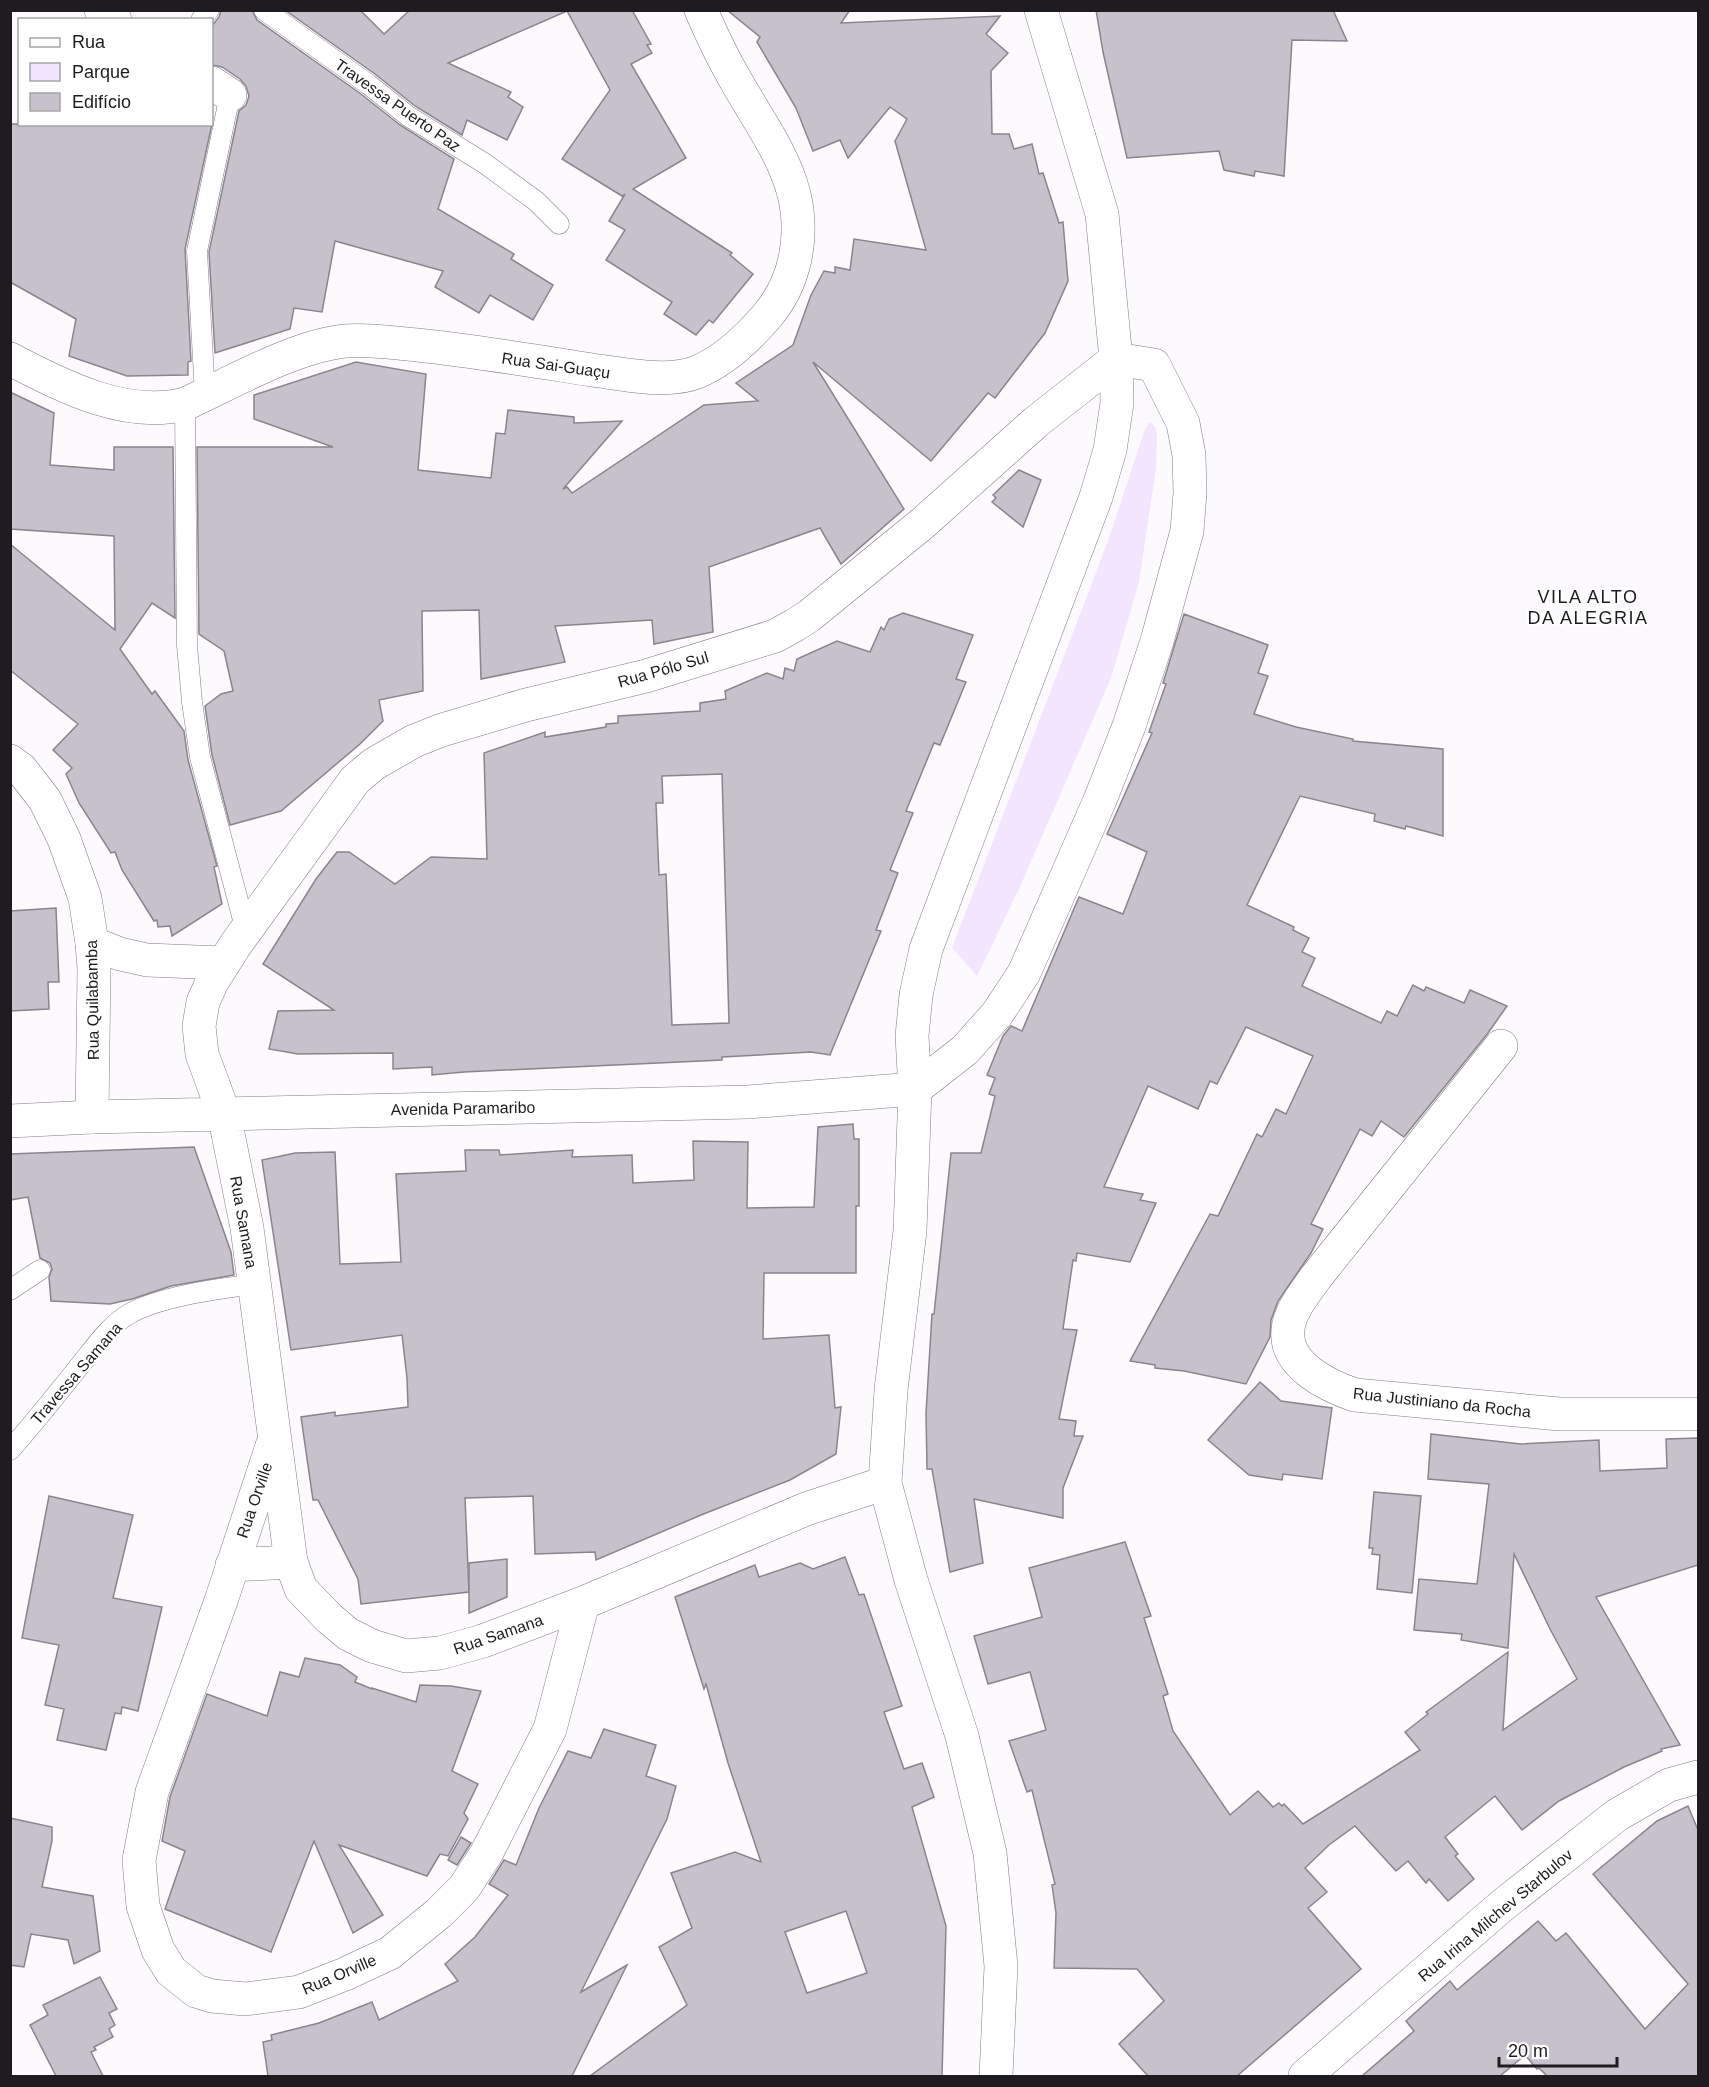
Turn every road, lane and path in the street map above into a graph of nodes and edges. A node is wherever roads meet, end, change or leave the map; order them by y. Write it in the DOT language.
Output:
graph roads {
  1 [pos="264,10"];
  2 [pos="701,10"];
  3 [pos="1041,10"];
  4 [pos="221,89"];
  5 [pos="559,224"];
  6 [pos="10,359"];
  7 [pos="1116,359"];
  8 [pos="195,399"];
  9 [pos="10,761"];
  10 [pos="246,931"];
  11 [pos="92,943"];
  12 [pos="223,963"];
  13 [pos="1501,1046"];
  14 [pos="915,1089"];
  15 [pos="224,1114"];
  16 [pos="92,1117"];
  17 [pos="10,1120"];
  18 [pos="40,1270"];
  19 [pos="255,1284"];
  20 [pos="10,1290"];
  21 [pos="1698,1414"];
  22 [pos="276,1436"];
  23 [pos="10,1450"];
  24 [pos="885,1483"];
  25 [pos="291,1562"];
  26 [pos="232,1565"];
  27 [pos="583,1604"];
  28 [pos="1698,1776"];
  29 [pos="996,2076"];
  30 [pos="1305,2076"];
  1 -- 5 [label="lane, Travessa Puerto Paz"];
  2 -- 8 [label="street, Rua Sai-Guaçu"];
  3 -- 7 [label="street"];
  4 -- 8 [label="lane"];
  6 -- 8 [label="street, Rua Sai-Guaçu"];
  7 -- 10 [label="street, Rua Pólo Sul"];
  7 -- 14 [label="street"];
  7 -- 14 [label="street"];
  8 -- 10 [label="lane"];
  9 -- 11 [label="street, Rua Quilabamba"];
  10 -- 12 [label="street, Rua Pólo Sul"];
  11 -- 12 [label="street"];
  11 -- 16 [label="street, Rua Quilabamba"];
  12 -- 15 [label="street, Rua Pólo Sul"];
  13 -- 21 [label="street, Rua Justiniano da Rocha"];
  14 -- 15 [label="street, Avenida Paramaribo"];
  14 -- 24 [label="street"];
  15 -- 16 [label="street, Avenida Paramaribo"];
  15 -- 19 [label="street, Rua Samana"];
  16 -- 17 [label="street, Avenida Paramaribo"];
  18 -- 20 [label="lane"];
  19 -- 22 [label="street, Rua Samana"];
  19 -- 23 [label="lane, Travessa Samana"];
  22 -- 25 [label="street, Rua Samana"];
  22 -- 26 [label="street, Rua Orville"];
  24 -- 27 [label="street, Rua Samana"];
  24 -- 29 [label="street"];
  25 -- 26 [label="street, Rua Orville"];
  25 -- 27 [label="street, Rua Samana"];
  26 -- 27 [label="street, Rua Orville"];
  28 -- 30 [label="street, Rua Irina Milchev Starbulov"];
}
